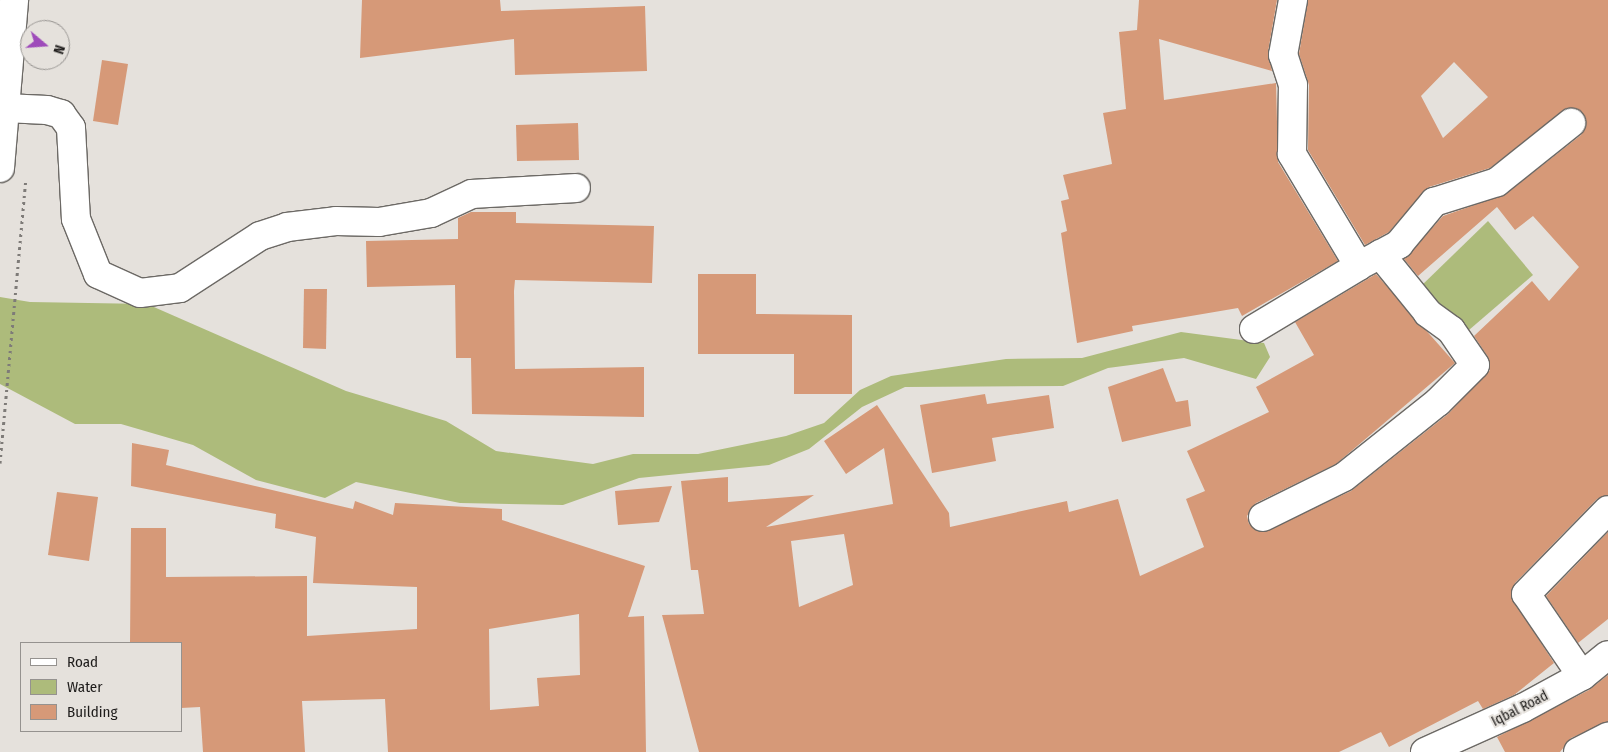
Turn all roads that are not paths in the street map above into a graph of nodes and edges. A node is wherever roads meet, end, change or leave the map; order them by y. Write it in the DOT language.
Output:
graph roads {
  1 [pos="14,0"];
  2 [pos="1293,0"];
  3 [pos="5,108"];
  4 [pos="1571,123"];
  5 [pos="0,168"];
  6 [pos="576,188"];
  7 [pos="1369,260"];
  8 [pos="1254,329"];
  9 [pos="1608,510"];
  10 [pos="1263,517"];
  11 [pos="1608,655"];
  12 [pos="1582,676"];
  13 [pos="1608,737"];
  14 [pos="1425,752"];
  15 [pos="1578,752"];
  1 -- 3 [label="street"];
  2 -- 7 [label="street"];
  3 -- 5 [label="street"];
  3 -- 6 [label="street"];
  4 -- 7 [label="street"];
  7 -- 8 [label="street"];
  7 -- 10 [label="street"];
  9 -- 12 [label="street"];
  11 -- 12 [label="street, Iqbal Road"];
  12 -- 14 [label="street, Iqbal Road"];
  13 -- 15 [label="street"];
}
